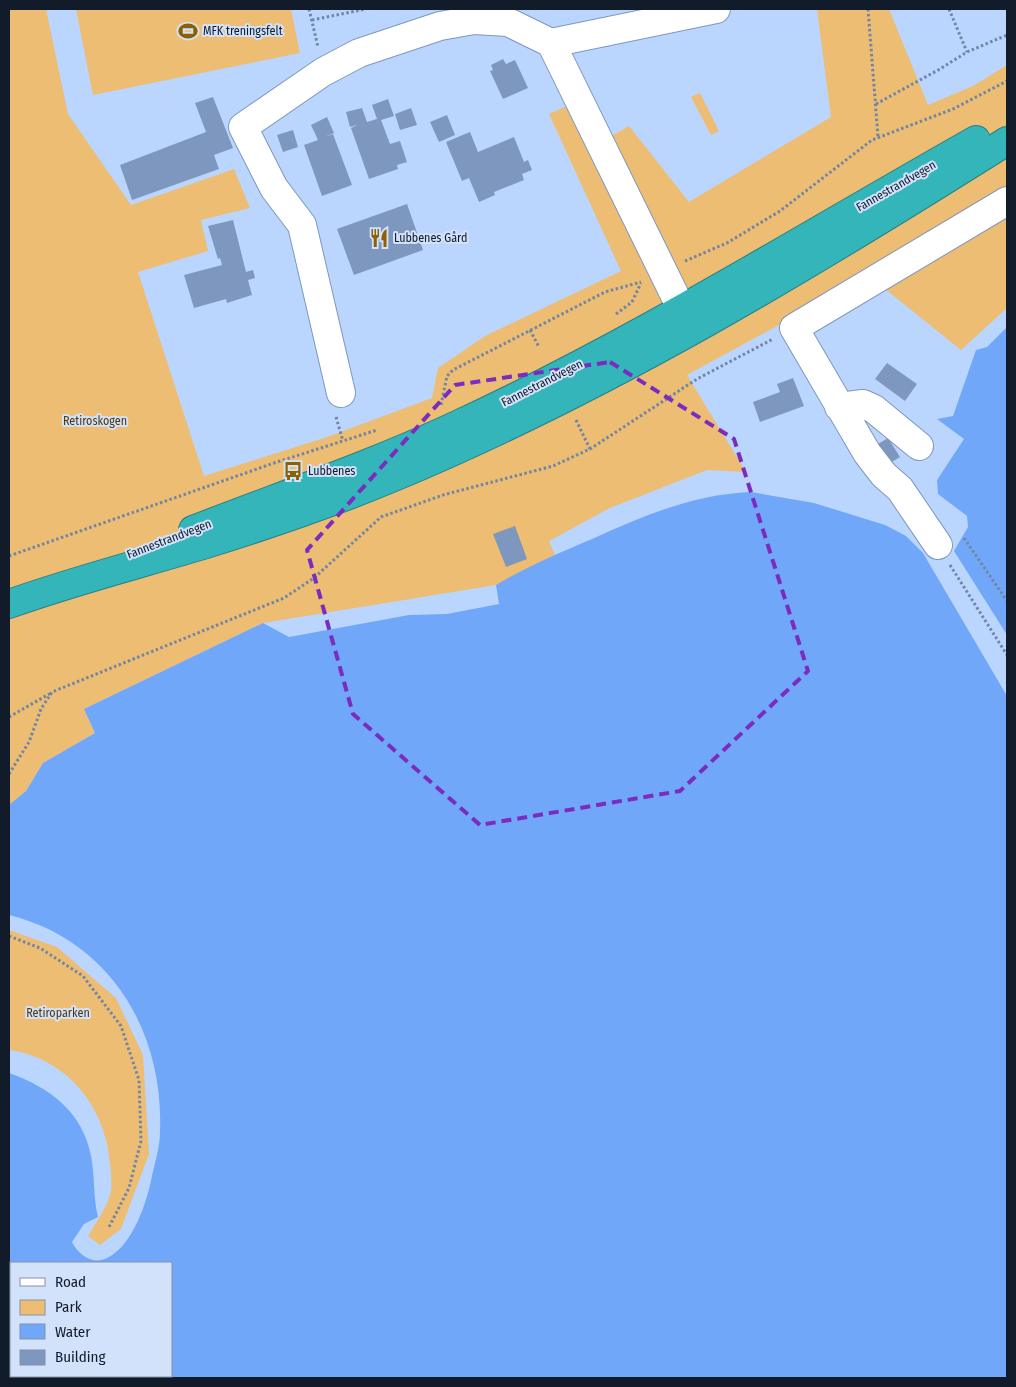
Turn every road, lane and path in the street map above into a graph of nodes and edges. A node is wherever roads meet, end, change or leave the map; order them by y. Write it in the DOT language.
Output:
graph roads {
  1 [pos="309,9"];
  2 [pos="366,9"];
  3 [pos="716,9"];
  4 [pos="868,9"];
  5 [pos="949,9"];
  6 [pos="359,10"];
  7 [pos="312,20"];
  8 [pos="1007,35"];
  9 [pos="550,43"];
  10 [pos="967,52"];
  11 [pos="323,72"];
  12 [pos="1007,81"];
  13 [pos="876,104"];
  14 [pos="1007,123"];
  15 [pos="878,137"];
  16 [pos="1007,141"];
  17 [pos="1007,201"];
  18 [pos="686,261"];
  19 [pos="648,279"];
  20 [pos="641,282"];
  21 [pos="608,318"];
  22 [pos="688,318"];
  23 [pos="794,328"];
  24 [pos="530,330"];
  25 [pos="539,347"];
  26 [pos="342,393"];
  27 [pos="449,402"];
  28 [pos="441,405"];
  29 [pos="839,407"];
  30 [pos="433,409"];
  31 [pos="576,419"];
  32 [pos="385,427"];
  33 [pos="919,446"];
  34 [pos="590,449"];
  35 [pos="950,541"];
  36 [pos="9,556"];
  37 [pos="1007,601"];
  38 [pos="9,604"];
  39 [pos="1007,655"];
  40 [pos="52,692"];
  41 [pos="9,717"];
  42 [pos="9,774"];
  43 [pos="9,936"];
  44 [pos="108,1229"];
  1 -- 7 [label="path"];
  2 -- 6 [label="path"];
  3 -- 9 [label="street"];
  4 -- 13 [label="path"];
  5 -- 10 [label="path"];
  6 -- 7 [label="path"];
  7 -- 11 [label="path"];
  8 -- 10 [label="path"];
  9 -- 11 [label="street"];
  9 -- 22 [label="street"];
  10 -- 13 [label="path"];
  11 -- 26 [label="street"];
  12 -- 15 [label="path"];
  13 -- 15 [label="path"];
  14 -- 22 [label="highway, Fannestrandvegen"];
  15 -- 18 [label="path"];
  16 -- 22 [label="highway, Fannestrandvegen"];
  17 -- 23 [label="street"];
  19 -- 20 [label="path"];
  20 -- 21 [label="path"];
  20 -- 24 [label="path"];
  22 -- 38 [label="highway, Fannestrandvegen"];
  23 -- 29 [label="street"];
  23 -- 34 [label="path"];
  24 -- 25 [label="path"];
  24 -- 28 [label="path"];
  27 -- 28 [label="path"];
  28 -- 30 [label="path"];
  29 -- 33 [label="street"];
  29 -- 35 [label="street"];
  31 -- 34 [label="path"];
  32 -- 36 [label="path"];
  34 -- 40 [label="path"];
  35 -- 37 [label="path"];
  35 -- 39 [label="path"];
  40 -- 41 [label="path"];
  40 -- 42 [label="path"];
  43 -- 44 [label="path"];
}
